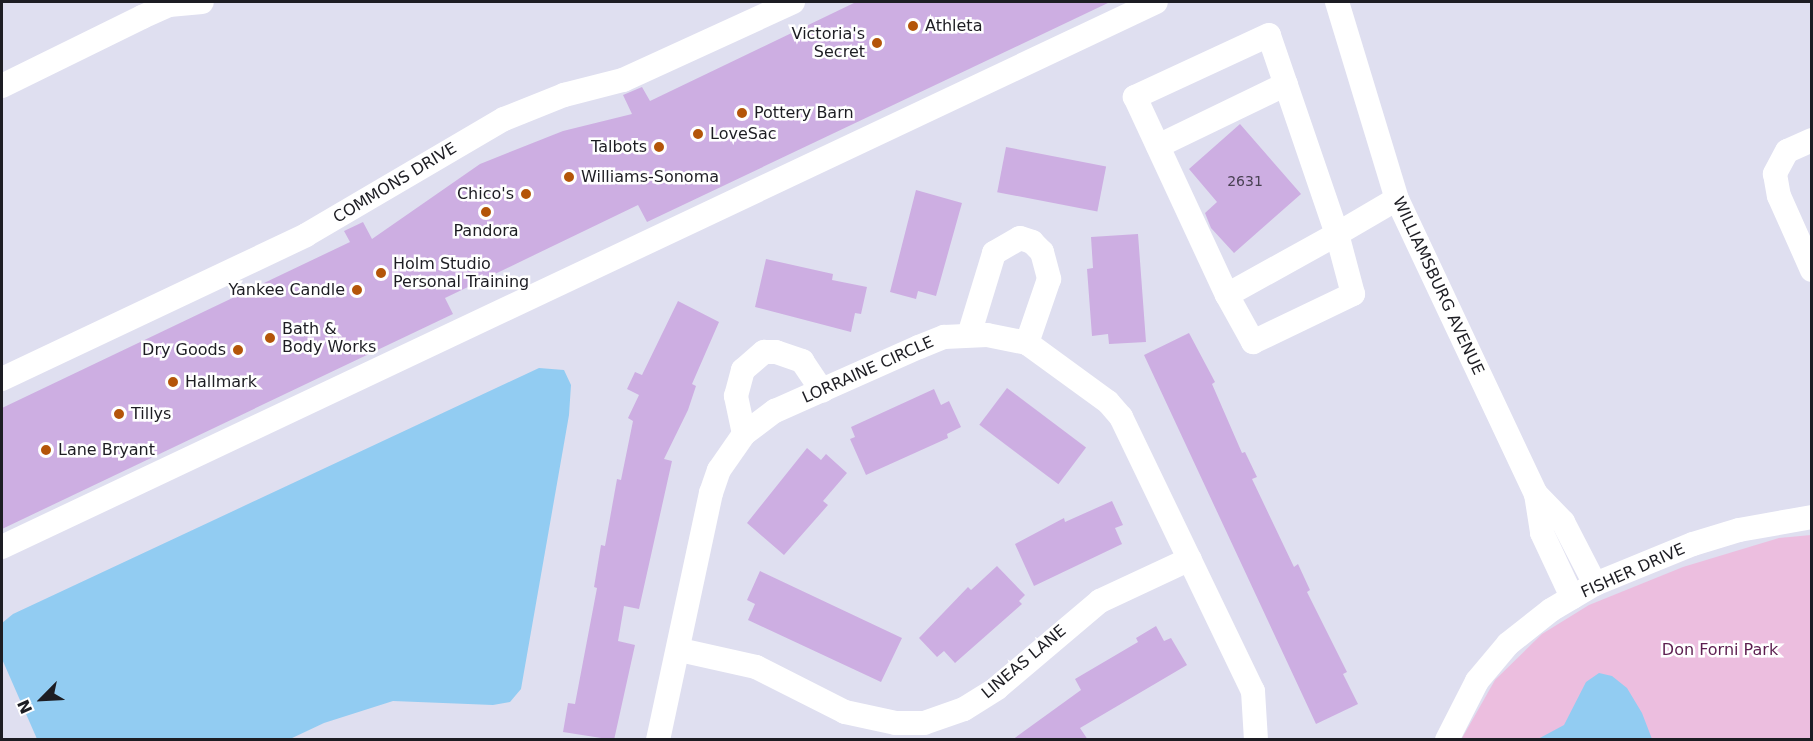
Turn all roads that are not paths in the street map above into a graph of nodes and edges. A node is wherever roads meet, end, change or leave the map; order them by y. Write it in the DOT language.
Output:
graph roads {
  1 [pos="202,2"];
  2 [pos="793,2"];
  3 [pos="1156,2"];
  4 [pos="1337,2"];
  5 [pos="160,5"];
  6 [pos="1125,8"];
  7 [pos="1286,84"];
  8 [pos="2,86"];
  9 [pos="1812,140"];
  10 [pos="1158,146"];
  11 [pos="1397,199"];
  12 [pos="1337,234"];
  13 [pos="1812,270"];
  14 [pos="1227,295"];
  15 [pos="969,335"];
  16 [pos="1027,343"];
  17 [pos="2,380"];
  18 [pos="822,391"];
  19 [pos="744,434"];
  20 [pos="1536,494"];
  21 [pos="1812,517"];
  22 [pos="2,547"];
  23 [pos="1190,559"];
  24 [pos="1595,584"];
  25 [pos="1572,597"];
  26 [pos="680,650"];
  27 [pos="658,740"];
  28 [pos="1256,740"];
  29 [pos="1447,740"];
  1 -- 5 [label="street"];
  2 -- 17 [label="street, COMMONS DRIVE"];
  3 -- 6 [label="street"];
  4 -- 11 [label="street, WILLIAMSBURG AVENUE"];
  5 -- 8 [label="street"];
  6 -- 22 [label="street"];
  7 -- 10 [label="street"];
  7 -- 10 [label="street"];
  7 -- 12 [label="street"];
  9 -- 13 [label="street"];
  10 -- 14 [label="street"];
  11 -- 12 [label="street"];
  11 -- 20 [label="street, WILLIAMSBURG AVENUE"];
  12 -- 14 [label="street"];
  12 -- 14 [label="street"];
  15 -- 16 [label="street, LORRAINE CIRCLE"];
  15 -- 16 [label="street"];
  15 -- 18 [label="street, LORRAINE CIRCLE"];
  16 -- 23 [label="street, LORRAINE CIRCLE"];
  18 -- 19 [label="street, LORRAINE CIRCLE"];
  18 -- 19 [label="street"];
  19 -- 26 [label="street, LORRAINE CIRCLE"];
  20 -- 24 [label="street, WILLIAMSBURG AVENUE"];
  20 -- 25 [label="street, WILLIAMSBURG AVENUE"];
  21 -- 24 [label="street, FISHER DRIVE"];
  23 -- 26 [label="street, LINEAS LANE"];
  23 -- 28 [label="street, LORRAINE CIRCLE"];
  24 -- 25 [label="street, FISHER DRIVE"];
  25 -- 29 [label="street, FISHER DRIVE"];
  26 -- 27 [label="street, LORRAINE CIRCLE"];
}
